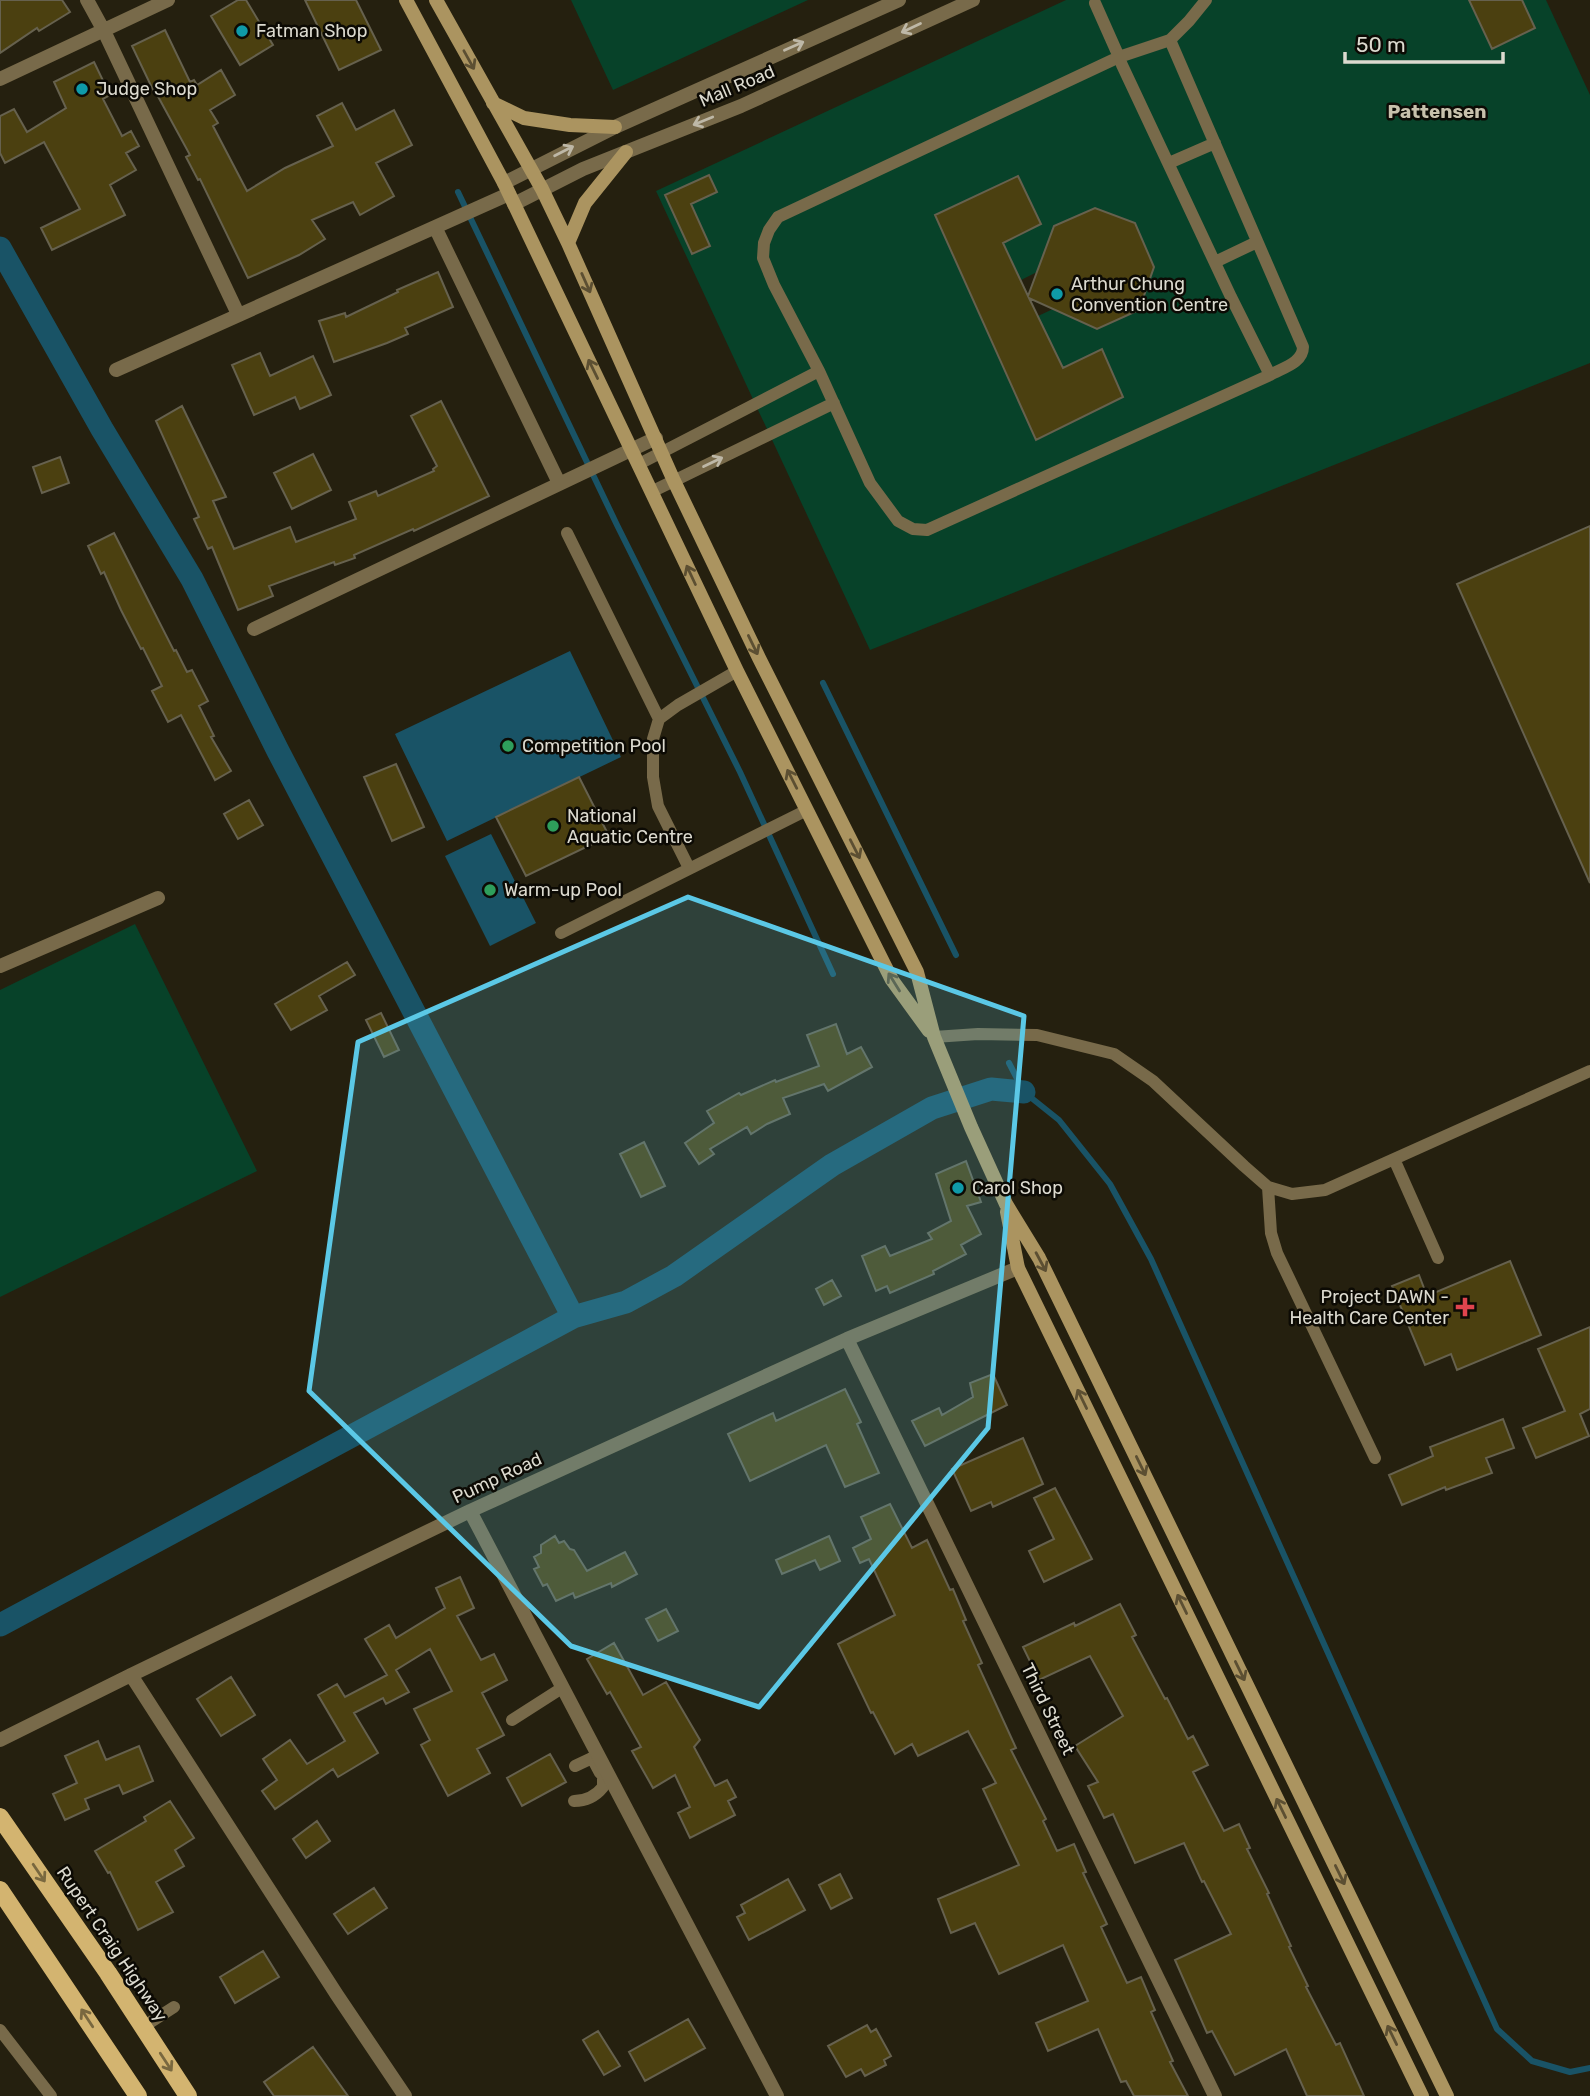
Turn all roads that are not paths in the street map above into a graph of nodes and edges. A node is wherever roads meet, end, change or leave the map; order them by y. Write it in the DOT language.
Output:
graph roads {
  1 [pos="87,0"];
  2 [pos="168,0"];
  3 [pos="406,0"];
  4 [pos="436,0"];
  5 [pos="899,0"];
  6 [pos="973,0"];
  7 [pos="1206,0"];
  8 [pos="1095,2"];
  9 [pos="104,31"];
  10 [pos="1170,40"];
  11 [pos="1119,57"];
  12 [pos="0,79"];
  13 [pos="493,103"];
  14 [pos="615,127"];
  15 [pos="1214,143"];
  16 [pos="626,152"];
  17 [pos="1169,163"];
  18 [pos="530,169"];
  19 [pos="542,189"];
  20 [pos="506,195"];
  21 [pos="439,226"];
  22 [pos="1257,242"];
  23 [pos="568,243"];
  24 [pos="1215,262"];
  25 [pos="238,314"];
  26 [pos="116,370"];
  27 [pos="819,371"];
  28 [pos="1270,375"];
  29 [pos="834,403"];
  30 [pos="656,438"];
  31 [pos="632,449"];
  32 [pos="662,453"];
  33 [pos="639,464"];
  34 [pos="674,481"];
  35 [pos="559,483"];
  36 [pos="651,492"];
  37 [pos="567,533"];
  38 [pos="254,629"];
  39 [pos="734,672"];
  40 [pos="659,719"];
  41 [pos="807,810"];
  42 [pos="689,868"];
  43 [pos="158,898"];
  44 [pos="561,933"];
  45 [pos="0,965"];
  46 [pos="934,1037"];
  47 [pos="1590,1071"];
  48 [pos="1394,1159"];
  49 [pos="1268,1187"];
  50 [pos="1003,1197"];
  51 [pos="1438,1258"];
  52 [pos="1018,1268"];
  53 [pos="847,1339"];
  54 [pos="1376,1458"];
  55 [pos="470,1511"];
  56 [pos="131,1675"];
  57 [pos="562,1688"];
  58 [pos="512,1720"];
  59 [pos="0,1740"];
  60 [pos="575,1766"];
  61 [pos="606,1778"];
  62 [pos="574,1801"];
  63 [pos="0,1817"];
  64 [pos="0,1890"];
  65 [pos="174,2007"];
  66 [pos="143,2027"];
  67 [pos="0,2030"];
  68 [pos="51,2096"];
  69 [pos="138,2096"];
  70 [pos="188,2096"];
  71 [pos="405,2096"];
  72 [pos="776,2096"];
  73 [pos="1215,2096"];
  74 [pos="1422,2096"];
  75 [pos="1447,2096"];
  1 -- 9 [label="street"];
  2 -- 9 [label="street"];
  3 -- 20 [label="main road"];
  4 -- 13 [label="main road, one-way"];
  14 -- 5 [label="street, Mall Road, one-way"];
  6 -- 16 [label="street, Mall Road, one-way"];
  7 -- 10 [label="lane"];
  8 -- 11 [label="lane"];
  9 -- 12 [label="street"];
  9 -- 25 [label="street"];
  10 -- 11 [label="lane"];
  10 -- 15 [label="lane"];
  11 -- 17 [label="lane"];
  11 -- 27 [label="lane"];
  13 -- 14 [label="main road"];
  13 -- 18 [label="main road"];
  18 -- 14 [label="street, Mall Road, one-way"];
  15 -- 17 [label="lane"];
  15 -- 22 [label="lane"];
  16 -- 19 [label="street, Mall Road"];
  16 -- 23 [label="main road"];
  17 -- 24 [label="lane"];
  18 -- 19 [label="main road"];
  18 -- 20 [label="street, Mall Road"];
  19 -- 20 [label="street, Mall Road"];
  19 -- 23 [label="main road"];
  20 -- 21 [label="street"];
  31 -- 20 [label="main road, one-way"];
  21 -- 25 [label="street"];
  21 -- 35 [label="street"];
  22 -- 24 [label="lane"];
  22 -- 28 [label="lane"];
  23 -- 30 [label="main road, one-way"];
  24 -- 28 [label="lane"];
  25 -- 26 [label="street"];
  27 -- 29 [label="lane"];
  27 -- 32 [label="lane"];
  28 -- 29 [label="lane"];
  34 -- 29 [label="lane, one-way"];
  30 -- 31 [label="street"];
  30 -- 32 [label="main road"];
  31 -- 33 [label="main road"];
  31 -- 35 [label="street"];
  32 -- 33 [label="lane"];
  32 -- 34 [label="main road"];
  33 -- 36 [label="main road"];
  34 -- 36 [label="lane"];
  34 -- 46 [label="main road, one-way"];
  35 -- 38 [label="street"];
  39 -- 36 [label="main road, one-way"];
  37 -- 40 [label="lane"];
  39 -- 40 [label="lane"];
  41 -- 39 [label="main road, one-way"];
  40 -- 42 [label="lane"];
  41 -- 42 [label="lane"];
  46 -- 41 [label="main road, one-way"];
  42 -- 44 [label="lane"];
  43 -- 45 [label="street"];
  46 -- 49 [label="lane"];
  46 -- 50 [label="main road"];
  47 -- 48 [label="lane"];
  48 -- 49 [label="lane"];
  48 -- 51 [label="lane"];
  49 -- 54 [label="lane"];
  50 -- 52 [label="main road"];
  50 -- 75 [label="main road, one-way"];
  52 -- 53 [label="street, Pump Road"];
  74 -- 52 [label="main road, one-way"];
  53 -- 55 [label="street, Pump Road"];
  53 -- 73 [label="street, Third Street"];
  55 -- 56 [label="street, Pump Road"];
  55 -- 57 [label="street"];
  56 -- 59 [label="street, Pump Road"];
  56 -- 71 [label="street"];
  57 -- 58 [label="lane"];
  57 -- 61 [label="street"];
  60 -- 61 [label="lane"];
  61 -- 62 [label="lane"];
  61 -- 72 [label="street"];
  63 -- 66 [label="main road, Rupert Craig Highway, one-way"];
  69 -- 64 [label="main road, one-way"];
  65 -- 66 [label="lane"];
  66 -- 70 [label="main road, Rupert Craig Highway, one-way"];
  67 -- 68 [label="lane"];
}
